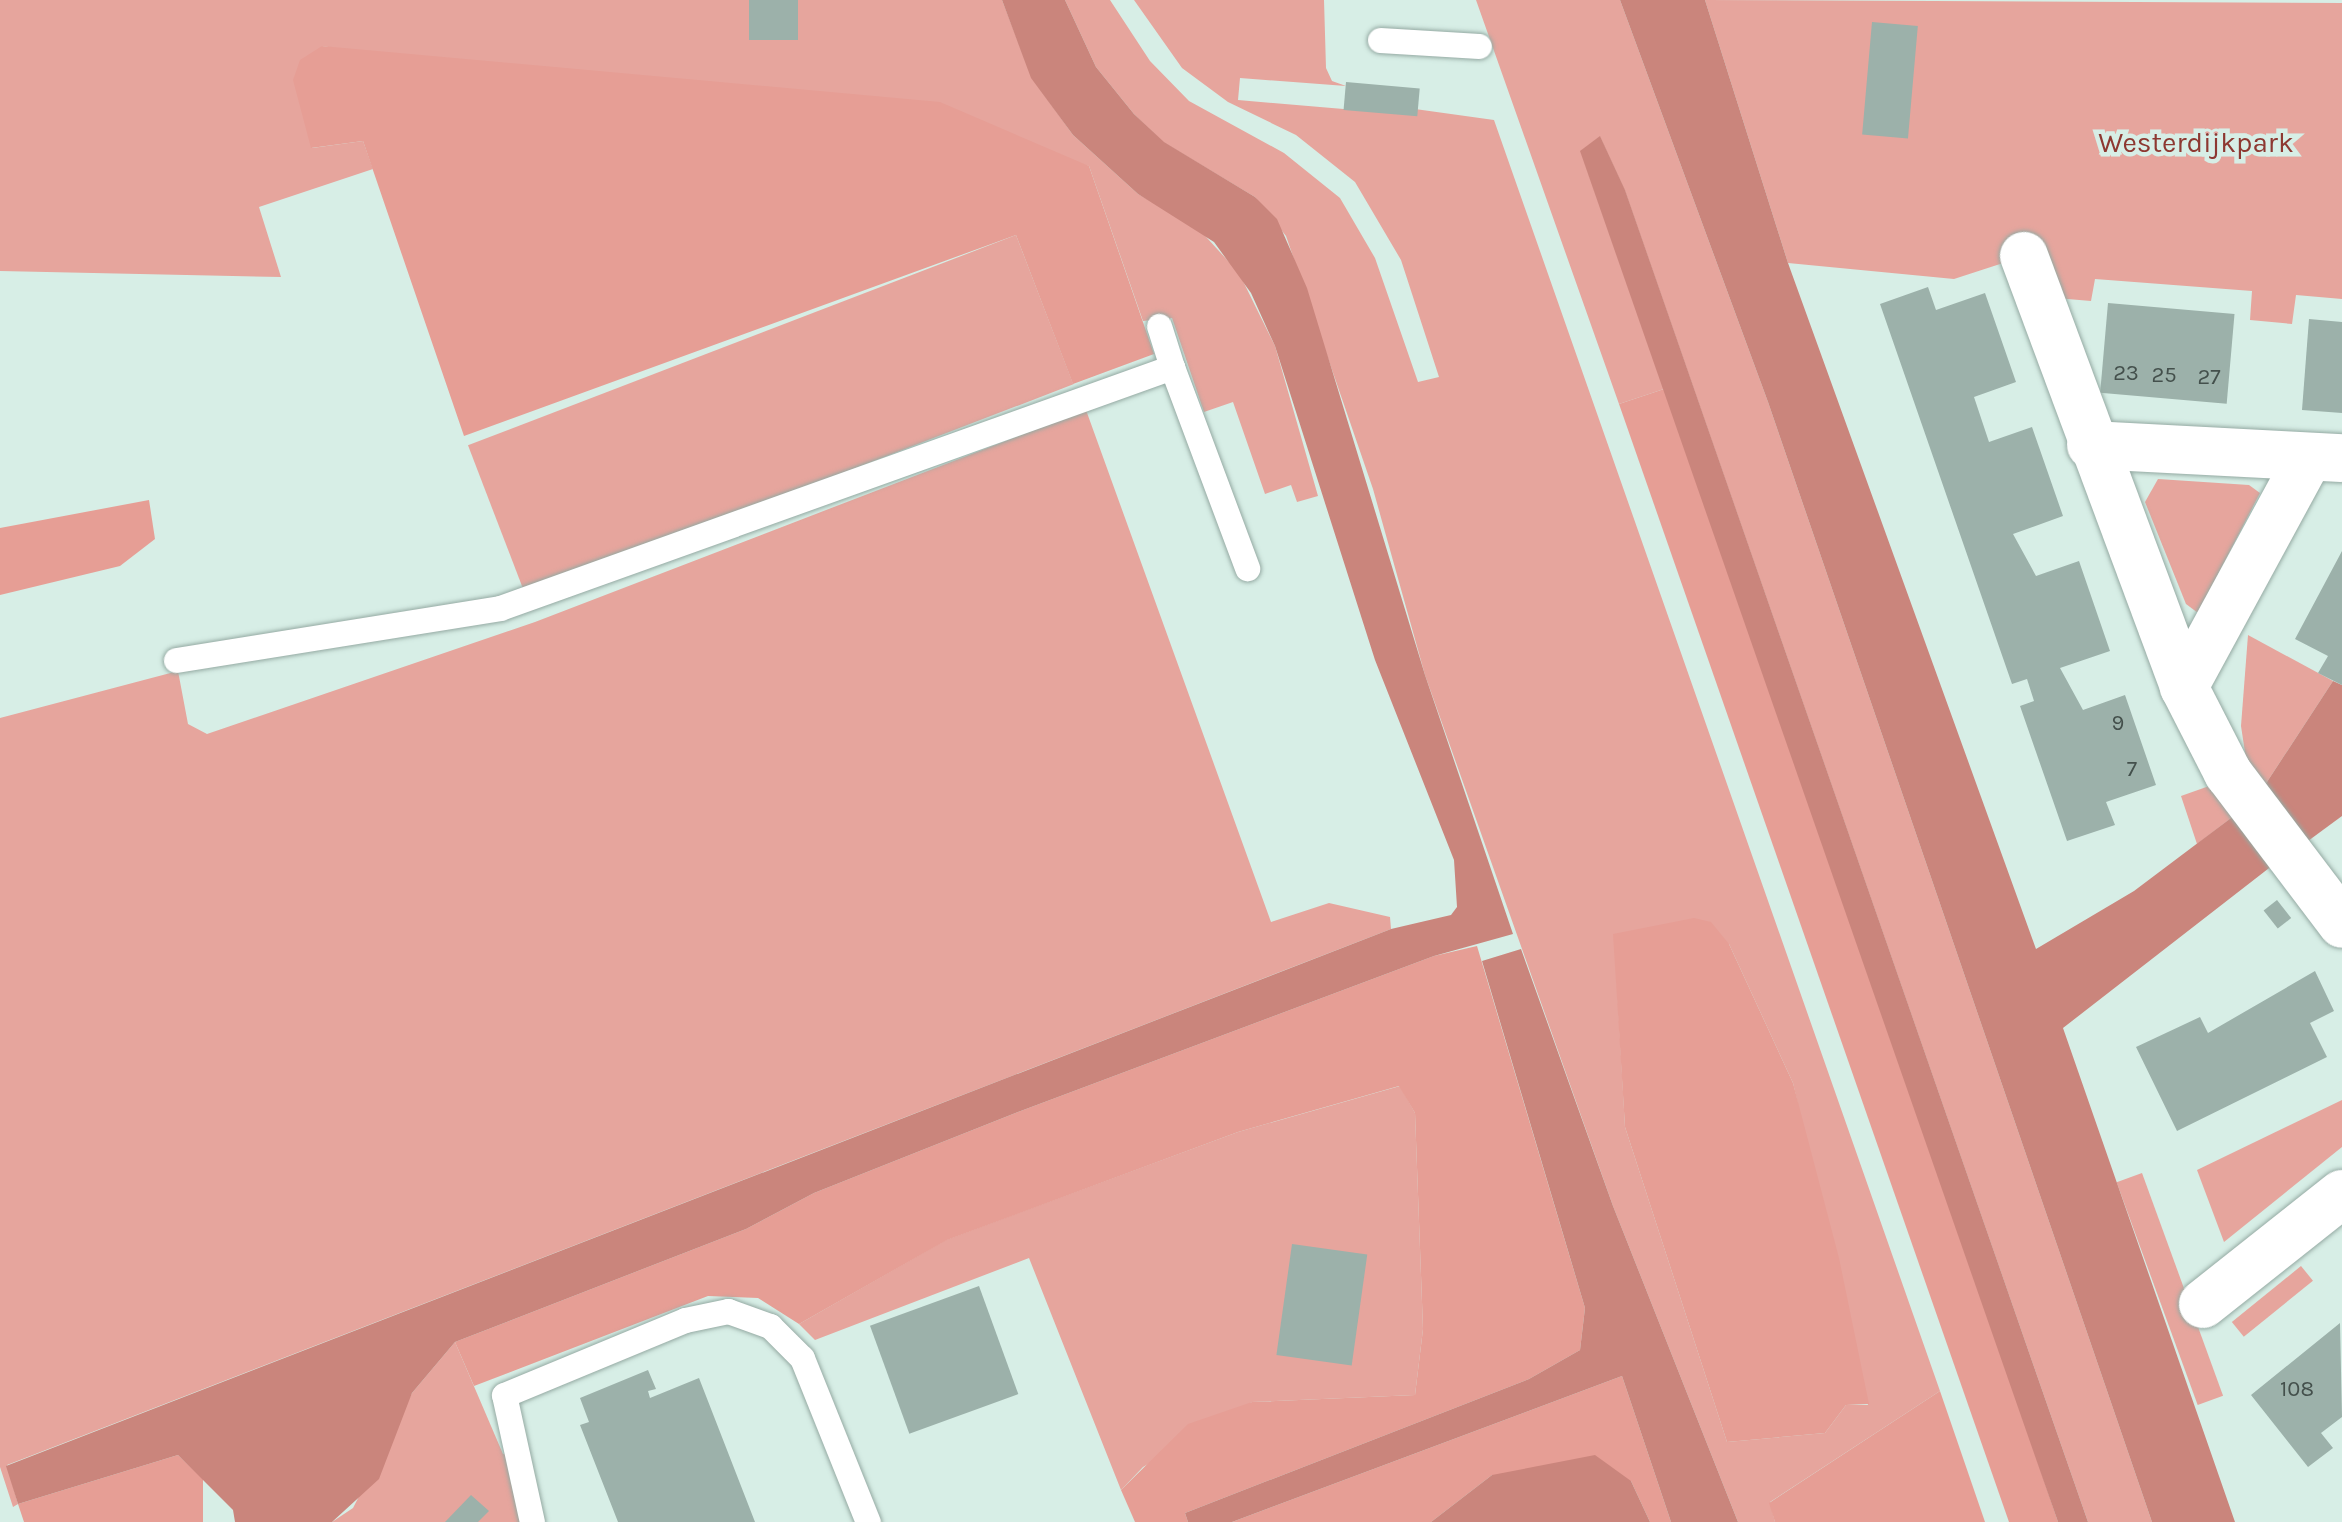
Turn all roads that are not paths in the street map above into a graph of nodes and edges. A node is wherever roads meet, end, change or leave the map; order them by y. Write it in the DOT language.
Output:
graph roads {
  1 [pos="1380,40"];
  2 [pos="1479,46"];
  3 [pos="2024,256"];
  4 [pos="1158,326"];
  5 [pos="1172,367"];
  6 [pos="2091,445"];
  7 [pos="2325,458"];
  8 [pos="1247,568"];
  9 [pos="176,660"];
  10 [pos="2184,687"];
  11 [pos="2342,924"];
  12 [pos="2342,1194"];
  13 [pos="2203,1304"];
  14 [pos="532,1522"];
  15 [pos="868,1522"];
  1 -- 2 [label="lane"];
  3 -- 6 [label="street"];
  4 -- 5 [label="lane"];
  5 -- 8 [label="lane"];
  5 -- 9 [label="lane"];
  6 -- 7 [label="street"];
  6 -- 10 [label="street"];
  7 -- 10 [label="street"];
  10 -- 11 [label="street"];
  12 -- 13 [label="street"];
  14 -- 15 [label="lane"];
}
